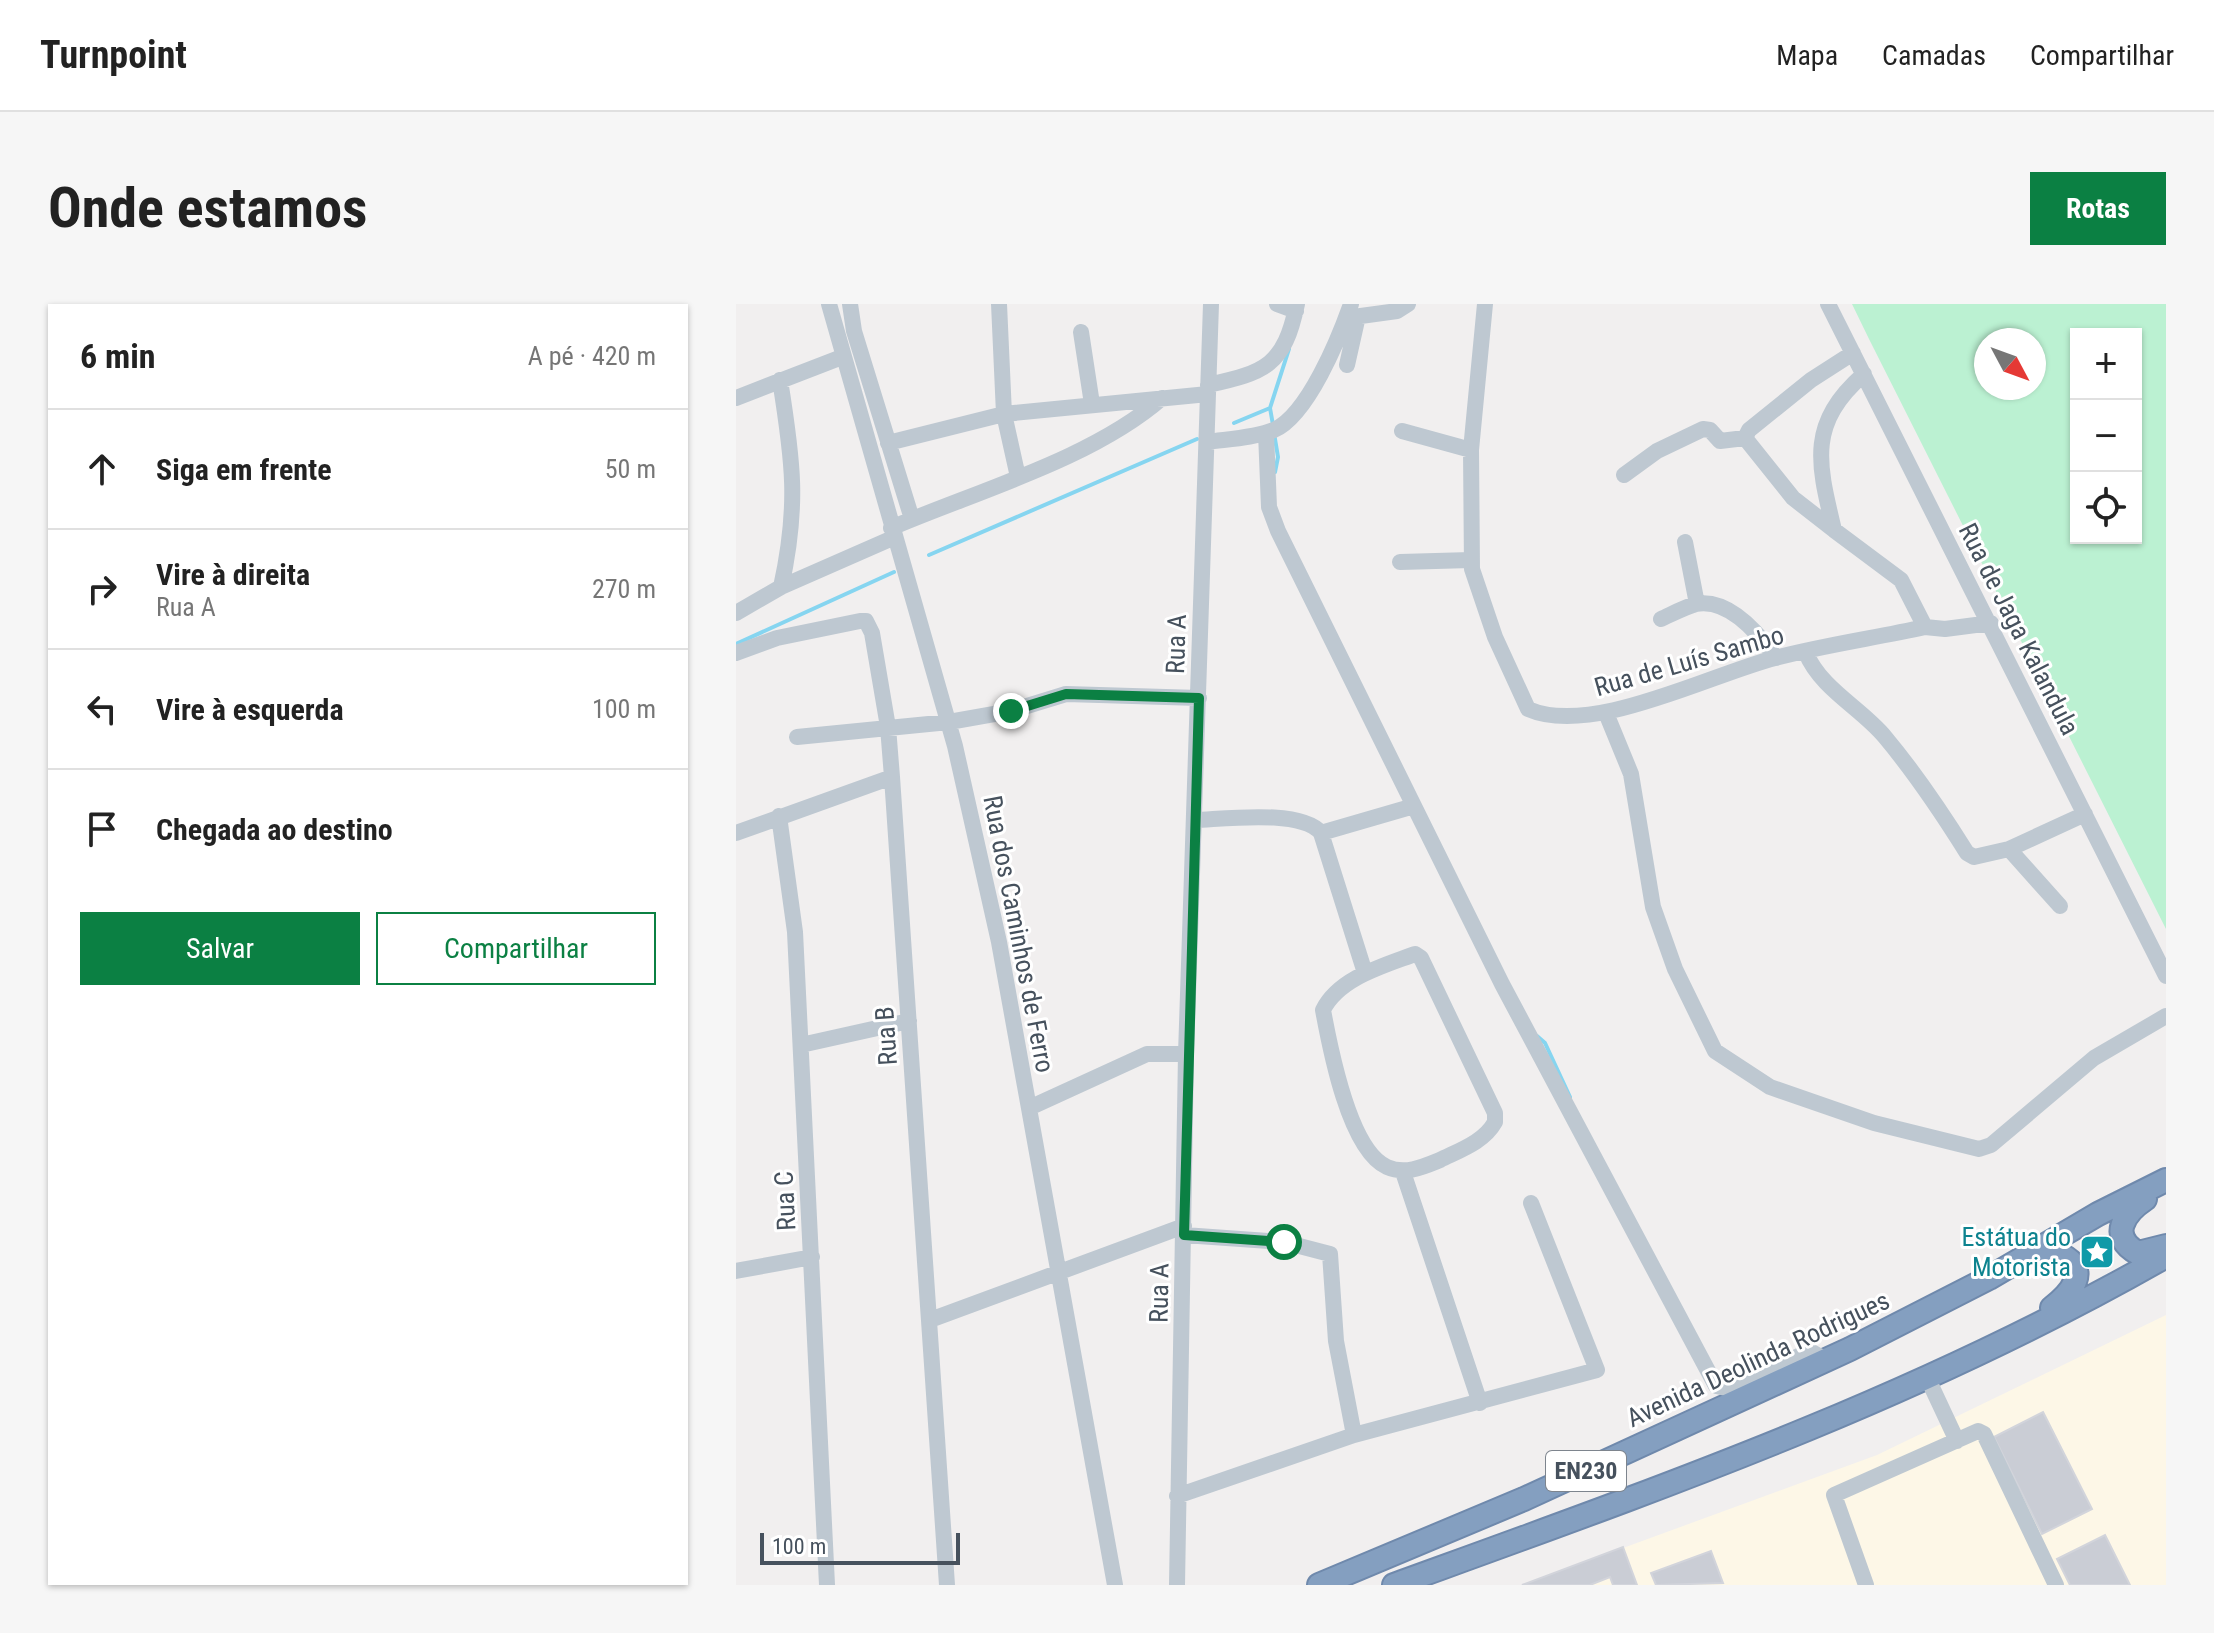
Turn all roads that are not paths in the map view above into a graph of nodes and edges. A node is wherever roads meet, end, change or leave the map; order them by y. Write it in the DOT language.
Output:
graph roads {
  1 [pos="829,304"];
  2 [pos="850,304"];
  3 [pos="999,304"];
  4 [pos="1211,304"];
  5 [pos="1277,304"];
  6 [pos="1408,304"];
  7 [pos="1485,304"];
  8 [pos="1828,304"];
  9 [pos="1297,308"];
  10 [pos="1352,313"];
  11 [pos="1081,332"];
  12 [pos="1853,353"];
  13 [pos="842,357"];
  14 [pos="1347,365"];
  15 [pos="1864,374"];
  16 [pos="780,380"];
  17 [pos="1208,394"];
  18 [pos="736,398"];
  19 [pos="1162,398"];
  20 [pos="1092,404"];
  21 [pos="1004,414"];
  22 [pos="1402,431"];
  23 [pos="1266,433"];
  24 [pos="1745,438"];
  25 [pos="1207,442"];
  26 [pos="888,443"];
  27 [pos="1471,450"];
  28 [pos="1624,475"];
  29 [pos="1018,477"];
  30 [pos="912,519"];
  31 [pos="1834,530"];
  32 [pos="893,533"];
  33 [pos="1685,542"];
  34 [pos="1471,560"];
  35 [pos="1400,562"];
  36 [pos="781,587"];
  37 [pos="1697,604"];
  38 [pos="736,613"];
  39 [pos="1661,619"];
  40 [pos="1991,623"];
  41 [pos="1925,627"];
  42 [pos="736,653"];
  43 [pos="1806,653"];
  44 [pos="1776,658"];
  45 [pos="1199,698"];
  46 [pos="1606,713"];
  47 [pos="949,722"];
  48 [pos="888,727"];
  49 [pos="797,737"];
  50 [pos="892,777"];
  51 [pos="1414,806"];
  52 [pos="2085,814"];
  53 [pos="779,816"];
  54 [pos="1195,820"];
  55 [pos="736,833"];
  56 [pos="1321,833"];
  57 [pos="2009,849"];
  58 [pos="2060,906"];
  59 [pos="1365,973"];
  60 [pos="2166,976"];
  61 [pos="2166,1016"];
  62 [pos="909,1021"];
  63 [pos="801,1045"];
  64 [pos="1186,1054"];
  65 [pos="1029,1108"];
  66 [pos="1403,1172"];
  67 [pos="2166,1182"];
  68 [pos="1531,1203"];
  69 [pos="1184,1230"];
  70 [pos="2166,1246"];
  71 [pos="2166,1256"];
  72 [pos="812,1257"];
  73 [pos="1058,1269"];
  74 [pos="736,1271"];
  75 [pos="1989,1278"];
  76 [pos="930,1320"];
  77 [pos="2015,1335"];
  78 [pos="1826,1360"];
  79 [pos="1928,1379"];
  80 [pos="1480,1403"];
  81 [pos="1354,1435"];
  82 [pos="1957,1441"];
  83 [pos="1177,1496"];
  84 [pos="827,1585"];
  85 [pos="947,1585"];
  86 [pos="1115,1585"];
  87 [pos="1177,1585"];
  88 [pos="1319,1585"];
  89 [pos="1394,1585"];
  90 [pos="1866,1585"];
  91 [pos="2056,1585"];
  1 -- 13 [label="street, Rua dos Caminhos de Ferro"];
  2 -- 26 [label="street"];
  3 -- 21 [label="street"];
  4 -- 17 [label="street"];
  5 -- 9 [label="street"];
  6 -- 10 [label="street"];
  7 -- 27 [label="street, Rua de Luís Sambo"];
  8 -- 12 [label="street, Rua de Jaga Kalandula"];
  9 -- 17 [label="street"];
  10 -- 14 [label="street"];
  10 -- 23 [label="street"];
  11 -- 20 [label="street"];
  12 -- 15 [label="street, Rua de Jaga Kalandula"];
  12 -- 24 [label="street"];
  13 -- 16 [label="street"];
  13 -- 32 [label="street, Rua dos Caminhos de Ferro"];
  15 -- 31 [label="street"];
  15 -- 40 [label="street, Rua de Jaga Kalandula"];
  16 -- 18 [label="street"];
  16 -- 36 [label="street"];
  17 -- 19 [label="street"];
  17 -- 25 [label="street, Rua A"];
  19 -- 20 [label="street"];
  19 -- 29 [label="street"];
  20 -- 21 [label="street"];
  21 -- 26 [label="street"];
  21 -- 29 [label="street"];
  22 -- 27 [label="street"];
  23 -- 25 [label="street"];
  23 -- 51 [label="street"];
  24 -- 28 [label="street"];
  24 -- 31 [label="street"];
  25 -- 45 [label="street, Rua A"];
  26 -- 30 [label="street"];
  27 -- 34 [label="street, Rua de Luís Sambo"];
  29 -- 30 [label="street"];
  30 -- 32 [label="street"];
  31 -- 41 [label="street"];
  32 -- 36 [label="street"];
  32 -- 47 [label="street, Rua dos Caminhos de Ferro"];
  33 -- 37 [label="street"];
  34 -- 35 [label="street"];
  34 -- 46 [label="street, Rua de Luís Sambo"];
  36 -- 38 [label="street"];
  37 -- 39 [label="street"];
  37 -- 44 [label="street"];
  40 -- 41 [label="street, Rua de Luís Sambo"];
  40 -- 52 [label="street, Rua de Jaga Kalandula"];
  41 -- 43 [label="street, Rua de Luís Sambo"];
  42 -- 48 [label="street, Rua B"];
  43 -- 44 [label="street, Rua de Luís Sambo"];
  43 -- 57 [label="street"];
  44 -- 46 [label="street, Rua de Luís Sambo"];
  45 -- 47 [label="street"];
  45 -- 54 [label="street, Rua A"];
  46 -- 61 [label="street"];
  47 -- 48 [label="street"];
  47 -- 65 [label="street, Rua dos Caminhos de Ferro"];
  48 -- 49 [label="street"];
  48 -- 50 [label="street, Rua B"];
  50 -- 53 [label="street"];
  50 -- 62 [label="street, Rua B"];
  51 -- 56 [label="street"];
  51 -- 78 [label="street"];
  52 -- 57 [label="street"];
  52 -- 60 [label="street, Rua de Jaga Kalandula"];
  53 -- 55 [label="street"];
  53 -- 63 [label="street, Rua C"];
  54 -- 56 [label="street"];
  54 -- 64 [label="street, Rua A"];
  56 -- 59 [label="street"];
  57 -- 58 [label="street"];
  59 -- 66 [label="street"];
  59 -- 66 [label="street"];
  62 -- 63 [label="street"];
  62 -- 76 [label="street, Rua B"];
  63 -- 72 [label="street, Rua C"];
  64 -- 65 [label="street"];
  64 -- 69 [label="street, Rua A"];
  65 -- 73 [label="street, Rua dos Caminhos de Ferro"];
  66 -- 80 [label="street"];
  67 -- 70 [label="highway"];
  67 -- 75 [label="highway, Avenida Deolinda Rodrigues"];
  68 -- 80 [label="street"];
  69 -- 73 [label="street"];
  69 -- 81 [label="street"];
  69 -- 83 [label="street, Rua A"];
  71 -- 77 [label="highway"];
  72 -- 74 [label="street"];
  72 -- 84 [label="street, Rua C"];
  73 -- 76 [label="street"];
  73 -- 86 [label="street, Rua dos Caminhos de Ferro"];
  75 -- 77 [label="highway"];
  75 -- 78 [label="highway, Avenida Deolinda Rodrigues / EN230"];
  76 -- 85 [label="street, Rua B"];
  77 -- 79 [label="highway"];
  78 -- 88 [label="highway, Avenida Deolinda Rodrigues / EN230"];
  79 -- 82 [label="street"];
  79 -- 89 [label="highway, EN230"];
  80 -- 81 [label="street"];
  81 -- 83 [label="street"];
  82 -- 90 [label="street"];
  82 -- 91 [label="street"];
  83 -- 87 [label="street, Rua A"];
}
